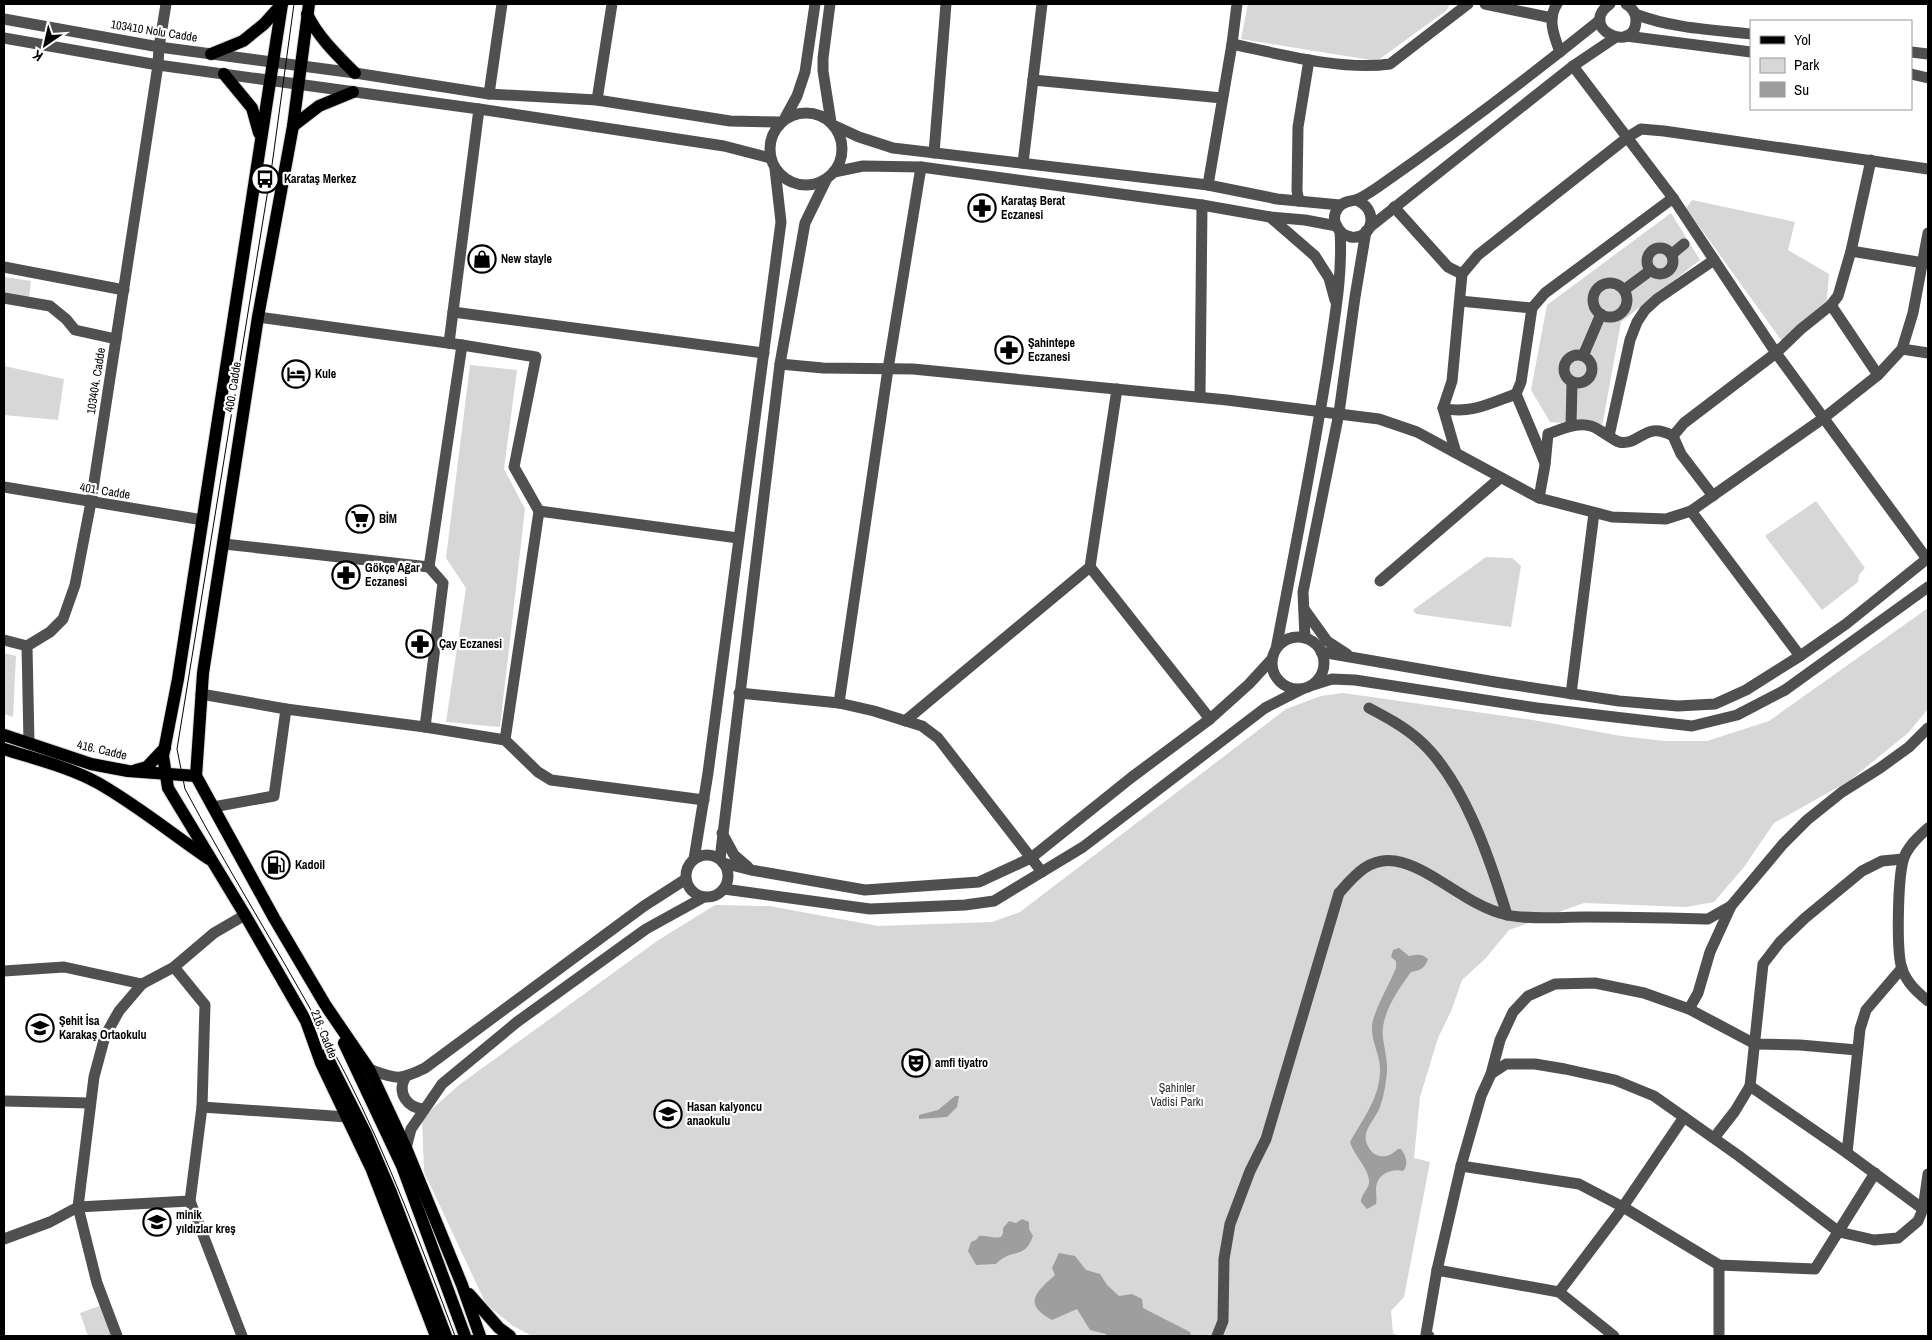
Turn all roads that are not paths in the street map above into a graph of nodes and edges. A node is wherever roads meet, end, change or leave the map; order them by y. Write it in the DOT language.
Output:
graph roads {
  1 [pos="166,4"];
  2 [pos="282,4"];
  3 [pos="502,4"];
  4 [pos="612,4"];
  5 [pos="815,4"];
  6 [pos="830,4"];
  7 [pos="946,4"];
  8 [pos="1042,4"];
  9 [pos="1237,4"];
  10 [pos="1468,4"];
  11 [pos="1485,4"];
  12 [pos="1557,4"];
  13 [pos="1593,4"];
  14 [pos="1610,4"];
  15 [pos="1626,4"];
  16 [pos="308,9"];
  17 [pos="1635,14"];
  18 [pos="1552,18"];
  19 [pos="1601,18"];
  20 [pos="4,19"];
  21 [pos="1750,34"];
  22 [pos="1621,36"];
  23 [pos="4,38"];
  24 [pos="1232,44"];
  25 [pos="159,47"];
  26 [pos="1560,52"];
  27 [pos="1750,52"];
  28 [pos="1912,52"];
  29 [pos="211,54"];
  30 [pos="1928,54"];
  31 [pos="1309,60"];
  32 [pos="273,62"];
  33 [pos="158,65"];
  34 [pos="301,66"];
  35 [pos="1573,66"];
  36 [pos="355,73"];
  37 [pos="224,74"];
  38 [pos="1912,74"];
  39 [pos="1928,78"];
  40 [pos="270,80"];
  41 [pos="1033,80"];
  42 [pos="298,84"];
  43 [pos="353,92"];
  44 [pos="489,94"];
  45 [pos="1222,98"];
  46 [pos="597,100"];
  47 [pos="479,109"];
  48 [pos="783,120"];
  49 [pos="833,124"];
  50 [pos="293,126"];
  51 [pos="1628,137"];
  52 [pos="260,144"];
  53 [pos="934,154"];
  54 [pos="1871,160"];
  55 [pos="773,163"];
  56 [pos="1022,163"];
  57 [pos="922,167"];
  58 [pos="1928,169"];
  59 [pos="830,176"];
  60 [pos="1208,185"];
  61 [pos="1673,198"];
  62 [pos="1356,200"];
  63 [pos="1299,201"];
  64 [pos="1202,205"];
  65 [pos="1340,205"];
  66 [pos="1394,207"];
  67 [pos="1270,217"];
  68 [pos="1338,229"];
  69 [pos="1368,229"];
  70 [pos="1928,233"];
  71 [pos="1684,244"];
  72 [pos="1851,252"];
  73 [pos="1672,254"];
  74 [pos="1714,260"];
  75 [pos="1924,263"];
  76 [pos="4,267"];
  77 [pos="1651,270"];
  78 [pos="1462,274"];
  79 [pos="124,290"];
  80 [pos="1624,290"];
  81 [pos="4,298"];
  82 [pos="1460,301"];
  83 [pos="1336,304"];
  84 [pos="1831,306"];
  85 [pos="1532,308"];
  86 [pos="453,312"];
  87 [pos="1601,314"];
  88 [pos="258,317"];
  89 [pos="116,339"];
  90 [pos="449,343"];
  91 [pos="462,345"];
  92 [pos="1902,349"];
  93 [pos="1776,352"];
  94 [pos="764,353"];
  95 [pos="1928,353"];
  96 [pos="1583,356"];
  97 [pos="780,364"];
  98 [pos="888,369"];
  99 [pos="1878,374"];
  100 [pos="1572,382"];
  101 [pos="1117,389"];
  102 [pos="1516,394"];
  103 [pos="1200,397"];
  104 [pos="1443,408"];
  105 [pos="1321,411"];
  106 [pos="1339,413"];
  107 [pos="1825,417"];
  108 [pos="1571,426"];
  109 [pos="1609,436"];
  110 [pos="1673,436"];
  111 [pos="1456,453"];
  112 [pos="1546,465"];
  113 [pos="1500,478"];
  114 [pos="4,487"];
  115 [pos="1713,496"];
  116 [pos="1539,498"];
  117 [pos="91,502"];
  118 [pos="539,511"];
  119 [pos="1691,511"];
  120 [pos="1594,513"];
  121 [pos="202,520"];
  122 [pos="738,538"];
  123 [pos="224,544"];
  124 [pos="1928,558"];
  125 [pos="429,567"];
  126 [pos="1090,567"];
  127 [pos="1380,581"];
  128 [pos="1928,587"];
  129 [pos="1304,609"];
  130 [pos="1306,638"];
  131 [pos="4,640"];
  132 [pos="27,646"];
  133 [pos="1322,652"];
  134 [pos="1274,654"];
  135 [pos="1800,656"];
  136 [pos="1353,657"];
  137 [pos="1314,684"];
  138 [pos="1302,689"];
  139 [pos="739,693"];
  140 [pos="201,694"];
  141 [pos="1571,694"];
  142 [pos="839,703"];
  143 [pos="286,708"];
  144 [pos="1369,708"];
  145 [pos="1210,718"];
  146 [pos="905,721"];
  147 [pos="424,727"];
  148 [pos="1928,728"];
  149 [pos="4,735"];
  150 [pos="505,740"];
  151 [pos="29,743"];
  152 [pos="4,749"];
  153 [pos="164,752"];
  154 [pos="128,771"];
  155 [pos="166,774"];
  156 [pos="196,776"];
  157 [pos="704,800"];
  158 [pos="212,807"];
  159 [pos="1928,828"];
  160 [pos="722,834"];
  161 [pos="1031,858"];
  162 [pos="694,859"];
  163 [pos="1903,859"];
  164 [pos="212,861"];
  165 [pos="721,861"];
  166 [pos="751,870"];
  167 [pos="1042,872"];
  168 [pos="686,879"];
  169 [pos="724,888"];
  170 [pos="704,897"];
  171 [pos="1731,906"];
  172 [pos="245,915"];
  173 [pos="1507,915"];
  174 [pos="174,967"];
  175 [pos="1902,968"];
  176 [pos="4,971"];
  177 [pos="142,984"];
  178 [pos="1928,1001"];
  179 [pos="326,1006"];
  180 [pos="1689,1009"];
  181 [pos="306,1021"];
  182 [pos="1755,1044"];
  183 [pos="1857,1050"];
  184 [pos="370,1070"];
  185 [pos="1492,1074"];
  186 [pos="405,1078"];
  187 [pos="1750,1086"];
  188 [pos="4,1102"];
  189 [pos="90,1103"];
  190 [pos="202,1107"];
  191 [pos="424,1109"];
  192 [pos="347,1117"];
  193 [pos="1684,1117"];
  194 [pos="1714,1138"];
  195 [pos="406,1148"];
  196 [pos="1848,1153"];
  197 [pos="1461,1166"];
  198 [pos="1875,1173"];
  199 [pos="1928,1174"];
  200 [pos="190,1201"];
  201 [pos="78,1207"];
  202 [pos="1623,1207"];
  203 [pos="1923,1209"];
  204 [pos="1839,1232"];
  205 [pos="4,1239"];
  206 [pos="1719,1266"];
  207 [pos="1437,1270"];
  208 [pos="462,1285"];
  209 [pos="1560,1292"];
  210 [pos="426,1310"];
  211 [pos="480,1335"];
  212 [pos="117,1336"];
  213 [pos="242,1336"];
  214 [pos="425,1336"];
  215 [pos="436,1336"];
  216 [pos="446,1336"];
  217 [pos="465,1336"];
  218 [pos="510,1336"];
  219 [pos="1217,1336"];
  220 [pos="1426,1336"];
  221 [pos="1614,1336"];
  222 [pos="1719,1336"];
  1 -- 25 [label="street, 103404. Cadde"];
  2 -- 29 [label="main road"];
  2 -- 32 [label="main road, 400. Cadde"];
  3 -- 44 [label="street"];
  4 -- 46 [label="street"];
  5 -- 48 [label="street"];
  6 -- 49 [label="street"];
  7 -- 53 [label="street"];
  8 -- 41 [label="street"];
  9 -- 24 [label="street"];
  10 -- 31 [label="street"];
  11 -- 18 [label="street"];
  12 -- 18 [label="street"];
  13 -- 19 [label="street"];
  14 -- 19 [label="street"];
  15 -- 17 [label="street"];
  16 -- 34 [label="main road, 400. Cadde"];
  16 -- 36 [label="main road"];
  17 -- 21 [label="street"];
  17 -- 22 [label="street"];
  18 -- 26 [label="street"];
  19 -- 22 [label="street"];
  19 -- 26 [label="street"];
  20 -- 25 [label="street, 103410 Nolu Cadde"];
  22 -- 27 [label="street"];
  22 -- 35 [label="street"];
  23 -- 33 [label="street"];
  24 -- 31 [label="street"];
  24 -- 45 [label="street"];
  25 -- 29 [label="street, 103410 Nolu Cadde"];
  25 -- 33 [label="street, 103404. Cadde"];
  26 -- 62 [label="street"];
  28 -- 30 [label="street"];
  29 -- 32 [label="street, 103410 Nolu Cadde"];
  31 -- 63 [label="street"];
  32 -- 34 [label="street, 103410 Nolu Cadde"];
  32 -- 40 [label="main road, 400. Cadde"];
  33 -- 37 [label="street"];
  33 -- 79 [label="street, 103404. Cadde"];
  34 -- 36 [label="street, 103410 Nolu Cadde"];
  34 -- 42 [label="main road, 400. Cadde"];
  35 -- 51 [label="street"];
  35 -- 66 [label="street"];
  36 -- 44 [label="street, 103410 Nolu Cadde"];
  37 -- 40 [label="street"];
  37 -- 52 [label="main road"];
  38 -- 39 [label="street"];
  40 -- 42 [label="street"];
  40 -- 52 [label="main road, 400. Cadde"];
  41 -- 45 [label="street"];
  41 -- 56 [label="street"];
  42 -- 43 [label="street"];
  42 -- 50 [label="main road, 400. Cadde"];
  43 -- 47 [label="street"];
  43 -- 50 [label="main road"];
  44 -- 46 [label="street, 103410 Nolu Cadde"];
  45 -- 60 [label="street"];
  46 -- 48 [label="street, 103410 Nolu Cadde"];
  47 -- 55 [label="street"];
  47 -- 86 [label="street"];
  48 -- 49 [label="street"];
  48 -- 55 [label="street"];
  49 -- 53 [label="street"];
  49 -- 59 [label="street"];
  50 -- 88 [label="main road, 400. Cadde"];
  51 -- 54 [label="street"];
  51 -- 61 [label="street"];
  51 -- 78 [label="street"];
  52 -- 121 [label="main road, 400. Cadde"];
  53 -- 56 [label="street"];
  54 -- 58 [label="street"];
  54 -- 72 [label="street"];
  55 -- 59 [label="street"];
  55 -- 94 [label="street"];
  56 -- 60 [label="street"];
  57 -- 59 [label="street"];
  57 -- 64 [label="street"];
  57 -- 98 [label="street"];
  59 -- 97 [label="street"];
  60 -- 63 [label="street"];
  61 -- 74 [label="street"];
  61 -- 85 [label="street"];
  62 -- 65 [label="street"];
  62 -- 69 [label="street"];
  63 -- 65 [label="street"];
  64 -- 67 [label="street"];
  64 -- 103 [label="street"];
  65 -- 68 [label="street"];
  66 -- 69 [label="street"];
  66 -- 78 [label="street"];
  67 -- 68 [label="street"];
  67 -- 83 [label="street"];
  68 -- 69 [label="street"];
  68 -- 83 [label="street"];
  69 -- 106 [label="street"];
  70 -- 75 [label="street"];
  71 -- 73 [label="street"];
  72 -- 75 [label="street"];
  72 -- 84 [label="street"];
  73 -- 77 [label="street"];
  73 -- 77 [label="street"];
  74 -- 93 [label="street"];
  74 -- 109 [label="street"];
  75 -- 92 [label="street"];
  76 -- 79 [label="street"];
  77 -- 80 [label="street"];
  78 -- 82 [label="street"];
  79 -- 89 [label="street, 103404. Cadde"];
  80 -- 87 [label="street"];
  80 -- 87 [label="street"];
  81 -- 89 [label="street"];
  82 -- 85 [label="street"];
  82 -- 104 [label="street"];
  83 -- 105 [label="street"];
  84 -- 93 [label="street"];
  84 -- 99 [label="street"];
  85 -- 102 [label="street"];
  86 -- 90 [label="street"];
  86 -- 94 [label="street"];
  87 -- 96 [label="street"];
  88 -- 90 [label="street"];
  88 -- 123 [label="main road, 400. Cadde"];
  89 -- 117 [label="street, 103404. Cadde"];
  90 -- 91 [label="street"];
  91 -- 118 [label="street"];
  91 -- 125 [label="street"];
  92 -- 95 [label="street"];
  92 -- 99 [label="street"];
  93 -- 107 [label="street"];
  93 -- 110 [label="street"];
  94 -- 122 [label="street"];
  96 -- 100 [label="street"];
  96 -- 100 [label="street"];
  97 -- 98 [label="street"];
  97 -- 139 [label="street"];
  98 -- 101 [label="street"];
  98 -- 142 [label="street"];
  99 -- 107 [label="street"];
  100 -- 108 [label="street"];
  101 -- 103 [label="street"];
  101 -- 126 [label="street"];
  102 -- 104 [label="street"];
  102 -- 112 [label="street"];
  103 -- 105 [label="street"];
  104 -- 111 [label="street"];
  105 -- 106 [label="street"];
  105 -- 134 [label="street"];
  106 -- 111 [label="street"];
  106 -- 129 [label="street"];
  107 -- 115 [label="street"];
  107 -- 124 [label="street"];
  108 -- 109 [label="street"];
  108 -- 112 [label="street"];
  109 -- 110 [label="street"];
  110 -- 115 [label="street"];
  111 -- 113 [label="street"];
  112 -- 116 [label="street"];
  113 -- 116 [label="street"];
  113 -- 127 [label="street"];
  114 -- 117 [label="street, 401. Cadde"];
  115 -- 119 [label="street"];
  116 -- 120 [label="street"];
  117 -- 121 [label="street, 401. Cadde"];
  117 -- 132 [label="street, 103404. Cadde"];
  118 -- 122 [label="street"];
  118 -- 150 [label="street"];
  119 -- 120 [label="street"];
  119 -- 135 [label="street"];
  120 -- 141 [label="street"];
  121 -- 153 [label="main road, 400. Cadde"];
  122 -- 157 [label="street"];
  123 -- 125 [label="street"];
  123 -- 140 [label="main road, 400. Cadde"];
  124 -- 135 [label="street"];
  125 -- 147 [label="street"];
  126 -- 145 [label="street"];
  126 -- 146 [label="street"];
  128 -- 137 [label="street"];
  129 -- 130 [label="street"];
  129 -- 136 [label="street"];
  130 -- 133 [label="street"];
  130 -- 134 [label="street"];
  131 -- 132 [label="street"];
  132 -- 151 [label="street"];
  133 -- 136 [label="street"];
  133 -- 137 [label="street"];
  134 -- 138 [label="street"];
  134 -- 145 [label="street"];
  135 -- 141 [label="street"];
  136 -- 141 [label="street"];
  137 -- 138 [label="street"];
  138 -- 167 [label="street"];
  139 -- 142 [label="street"];
  139 -- 160 [label="street"];
  140 -- 143 [label="street"];
  140 -- 156 [label="main road, 400. Cadde"];
  142 -- 146 [label="street"];
  143 -- 147 [label="street"];
  143 -- 158 [label="street"];
  144 -- 173 [label="street"];
  145 -- 161 [label="street"];
  146 -- 161 [label="street"];
  147 -- 150 [label="street"];
  148 -- 171 [label="street"];
  149 -- 151 [label="main road, 416. Cadde"];
  150 -- 157 [label="street"];
  151 -- 154 [label="main road, 416. Cadde"];
  152 -- 164 [label="main road"];
  153 -- 154 [label="main road"];
  153 -- 155 [label="main road, 216. Cadde"];
  154 -- 155 [label="main road, 416. Cadde"];
  155 -- 156 [label="main road, 416. Cadde"];
  155 -- 164 [label="main road, 216. Cadde"];
  156 -- 158 [label="main road, 216. Cadde"];
  157 -- 162 [label="street"];
  158 -- 179 [label="main road, 216. Cadde"];
  159 -- 163 [label="street"];
  160 -- 165 [label="street"];
  160 -- 166 [label="street"];
  161 -- 166 [label="street"];
  161 -- 167 [label="street"];
  162 -- 165 [label="street"];
  162 -- 168 [label="street"];
  163 -- 175 [label="street"];
  163 -- 182 [label="street"];
  164 -- 172 [label="main road, 216. Cadde"];
  165 -- 166 [label="street"];
  165 -- 169 [label="street"];
  167 -- 169 [label="street"];
  168 -- 170 [label="street"];
  168 -- 186 [label="street"];
  169 -- 170 [label="street"];
  170 -- 191 [label="street"];
  171 -- 173 [label="street"];
  171 -- 180 [label="street"];
  172 -- 174 [label="street"];
  172 -- 181 [label="main road, 216. Cadde"];
  173 -- 219 [label="street"];
  174 -- 177 [label="street"];
  174 -- 190 [label="street"];
  175 -- 178 [label="street"];
  175 -- 183 [label="street"];
  176 -- 177 [label="street"];
  177 -- 189 [label="street"];
  179 -- 184 [label="main road, 216. Cadde"];
  179 -- 217 [label="main road"];
  180 -- 182 [label="street"];
  180 -- 185 [label="street"];
  181 -- 192 [label="main road, 216. Cadde"];
  181 -- 216 [label="main road"];
  182 -- 183 [label="street"];
  182 -- 187 [label="street"];
  183 -- 196 [label="street"];
  184 -- 186 [label="street"];
  184 -- 195 [label="main road, 216. Cadde"];
  185 -- 193 [label="street"];
  185 -- 197 [label="street"];
  186 -- 191 [label="street"];
  187 -- 194 [label="street"];
  187 -- 196 [label="street"];
  188 -- 189 [label="street"];
  189 -- 201 [label="street"];
  190 -- 192 [label="street"];
  190 -- 200 [label="street"];
  191 -- 195 [label="street"];
  192 -- 210 [label="main road, 216. Cadde"];
  193 -- 194 [label="street"];
  193 -- 202 [label="street"];
  194 -- 204 [label="street"];
  195 -- 208 [label="main road, 216. Cadde"];
  196 -- 198 [label="street"];
  197 -- 202 [label="street"];
  197 -- 207 [label="street"];
  198 -- 203 [label="street"];
  198 -- 204 [label="street"];
  199 -- 203 [label="street"];
  200 -- 201 [label="street"];
  200 -- 213 [label="street"];
  201 -- 205 [label="street"];
  201 -- 212 [label="street"];
  202 -- 206 [label="street"];
  202 -- 209 [label="street"];
  203 -- 204 [label="street"];
  204 -- 206 [label="street"];
  206 -- 222 [label="street"];
  207 -- 209 [label="street"];
  207 -- 220 [label="street"];
  208 -- 211 [label="main road, 216. Cadde"];
  208 -- 218 [label="main road"];
  209 -- 221 [label="street"];
  210 -- 214 [label="main road"];
  210 -- 215 [label="main road, 216. Cadde"];
}
